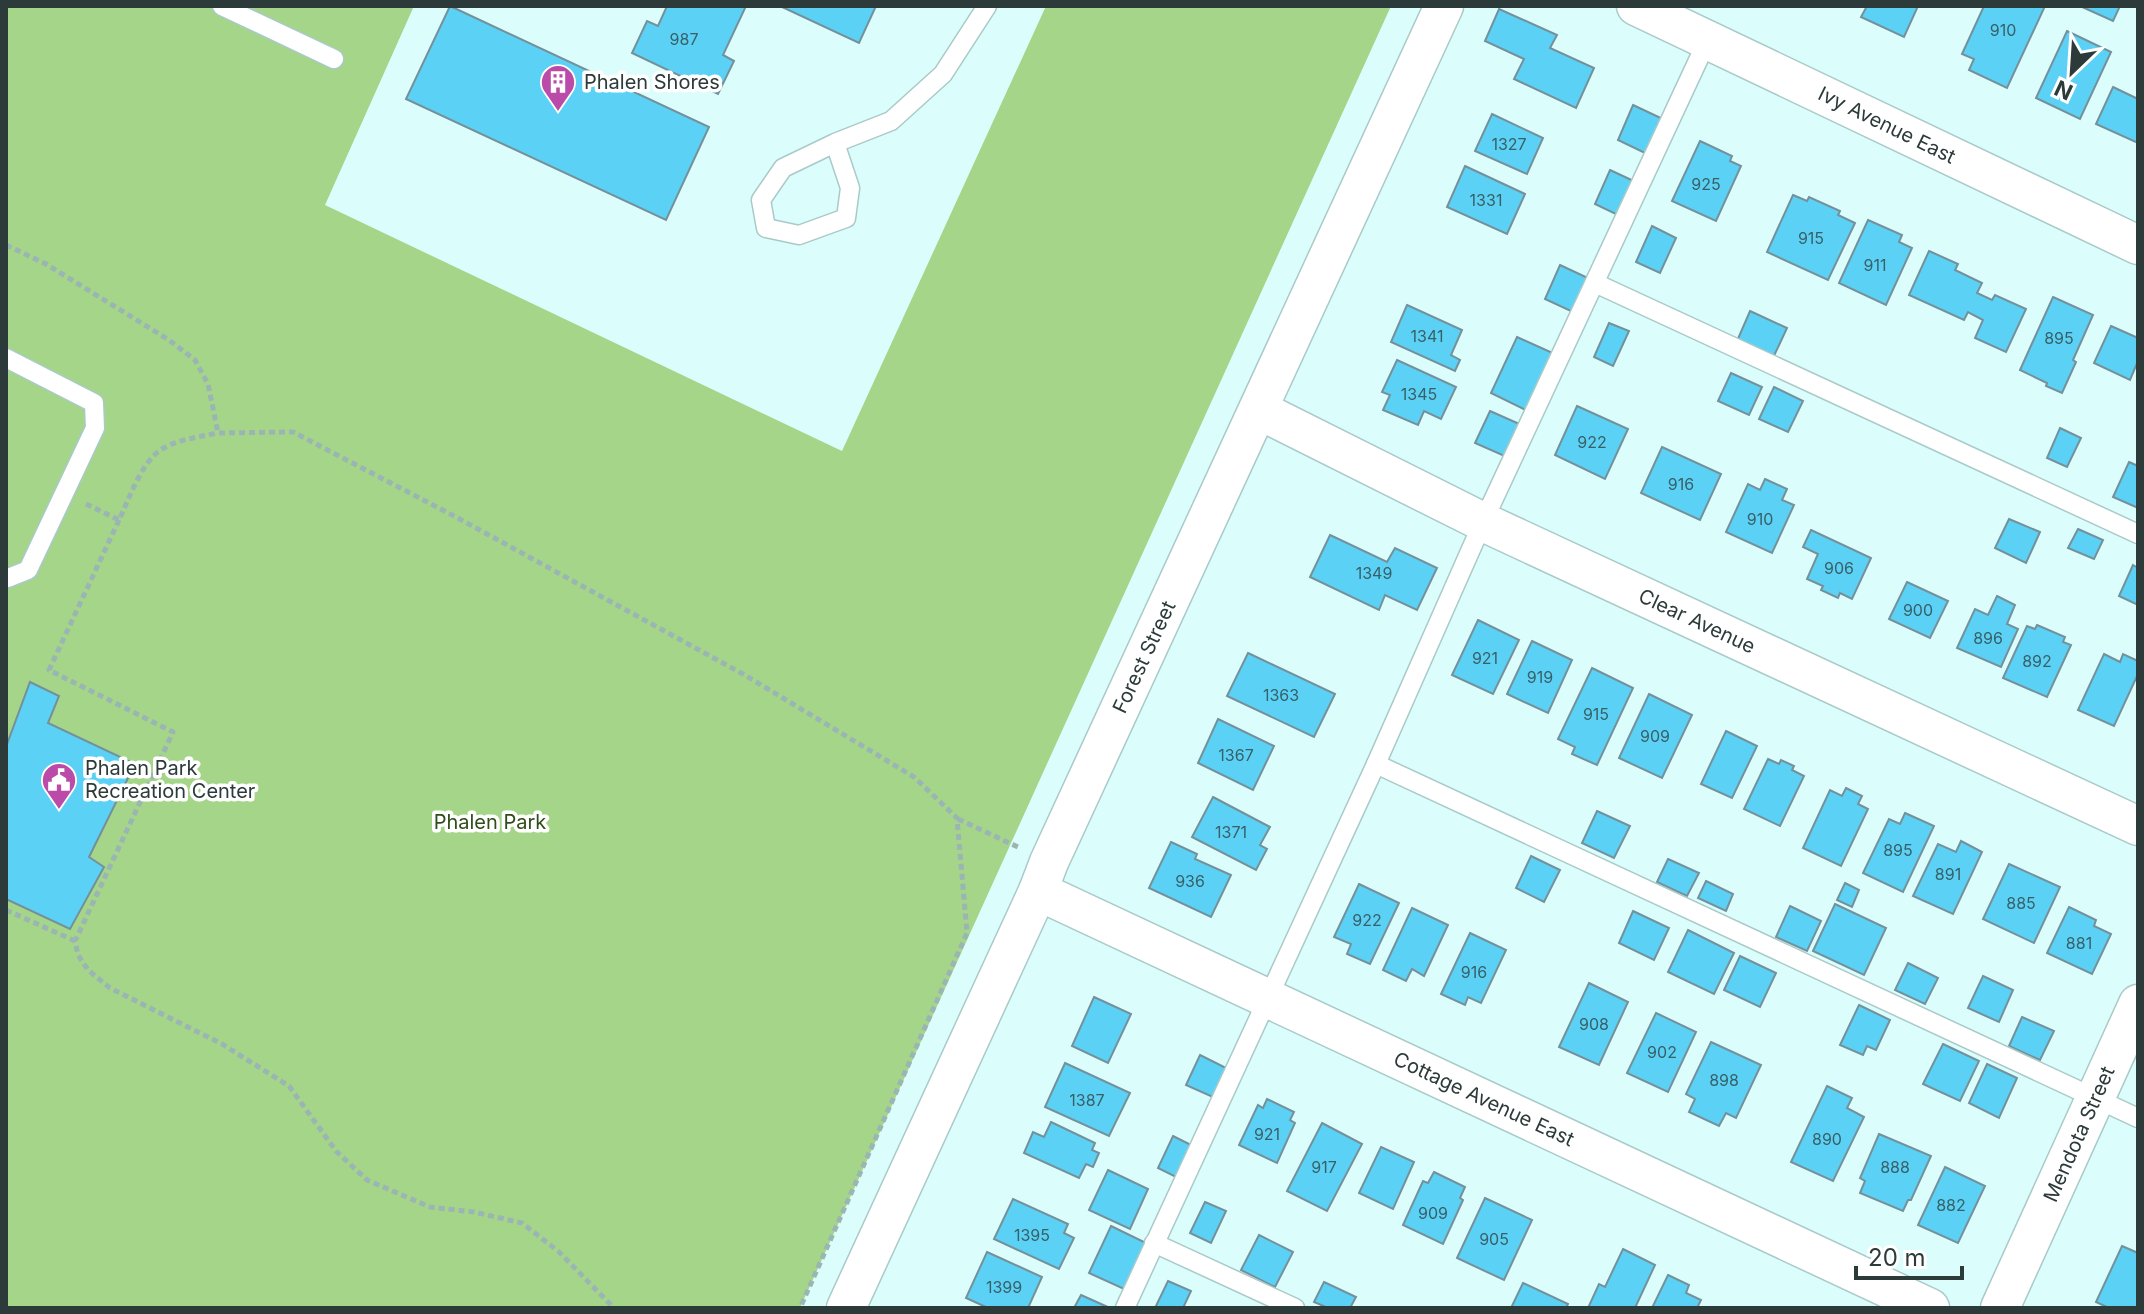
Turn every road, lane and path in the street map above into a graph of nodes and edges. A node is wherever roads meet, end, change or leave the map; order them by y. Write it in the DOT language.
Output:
graph roads {
  1 [pos="222,6"];
  2 [pos="987,6"];
  3 [pos="1444,6"];
  4 [pos="1636,6"];
  5 [pos="1708,39"];
  6 [pos="334,59"];
  7 [pos="835,143"];
  8 [pos="6,245"];
  9 [pos="2138,245"];
  10 [pos="1595,283"];
  11 [pos="6,358"];
  12 [pos="1259,410"];
  13 [pos="218,433"];
  14 [pos="64,493"];
  15 [pos="119,520"];
  16 [pos="1483,522"];
  17 [pos="2138,534"];
  18 [pos="6,577"];
  19 [pos="1376,764"];
  20 [pos="957,818"];
  21 [pos="2138,826"];
  22 [pos="1043,876"];
  23 [pos="6,910"];
  24 [pos="75,941"];
  25 [pos="1267,998"];
  26 [pos="2138,1004"];
  27 [pos="2095,1098"];
  28 [pos="2138,1118"];
  29 [pos="1154,1243"];
  30 [pos="614,1308"];
  31 [pos="800,1308"];
  32 [pos="846,1308"];
  33 [pos="1125,1308"];
  34 [pos="1295,1308"];
  35 [pos="1930,1308"];
  36 [pos="2000,1308"];
  1 -- 6 [label="lane"];
  2 -- 7 [label="lane"];
  3 -- 12 [label="street, Forest Street"];
  4 -- 5 [label="street, Ivy Avenue East"];
  5 -- 9 [label="street, Ivy Avenue East"];
  5 -- 10 [label="lane"];
  7 -- 7 [label="lane"];
  8 -- 13 [label="path"];
  10 -- 16 [label="lane"];
  10 -- 17 [label="lane"];
  11 -- 14 [label="lane"];
  12 -- 16 [label="street, Clear Avenue"];
  12 -- 22 [label="street, Forest Street"];
  13 -- 15 [label="path"];
  13 -- 20 [label="path"];
  14 -- 15 [label="path"];
  14 -- 18 [label="lane"];
  15 -- 24 [label="path"];
  16 -- 19 [label="lane"];
  16 -- 21 [label="street, Clear Avenue"];
  19 -- 25 [label="lane"];
  19 -- 27 [label="lane"];
  20 -- 22 [label="path"];
  20 -- 31 [label="path"];
  22 -- 25 [label="street, Cottage Avenue East"];
  22 -- 32 [label="street, Forest Street"];
  23 -- 24 [label="path"];
  24 -- 30 [label="path"];
  25 -- 29 [label="lane"];
  25 -- 35 [label="street, Cottage Avenue East"];
  26 -- 27 [label="street, Mendota Street"];
  27 -- 28 [label="lane"];
  27 -- 36 [label="street, Mendota Street"];
  29 -- 33 [label="lane"];
  29 -- 34 [label="lane"];
}
